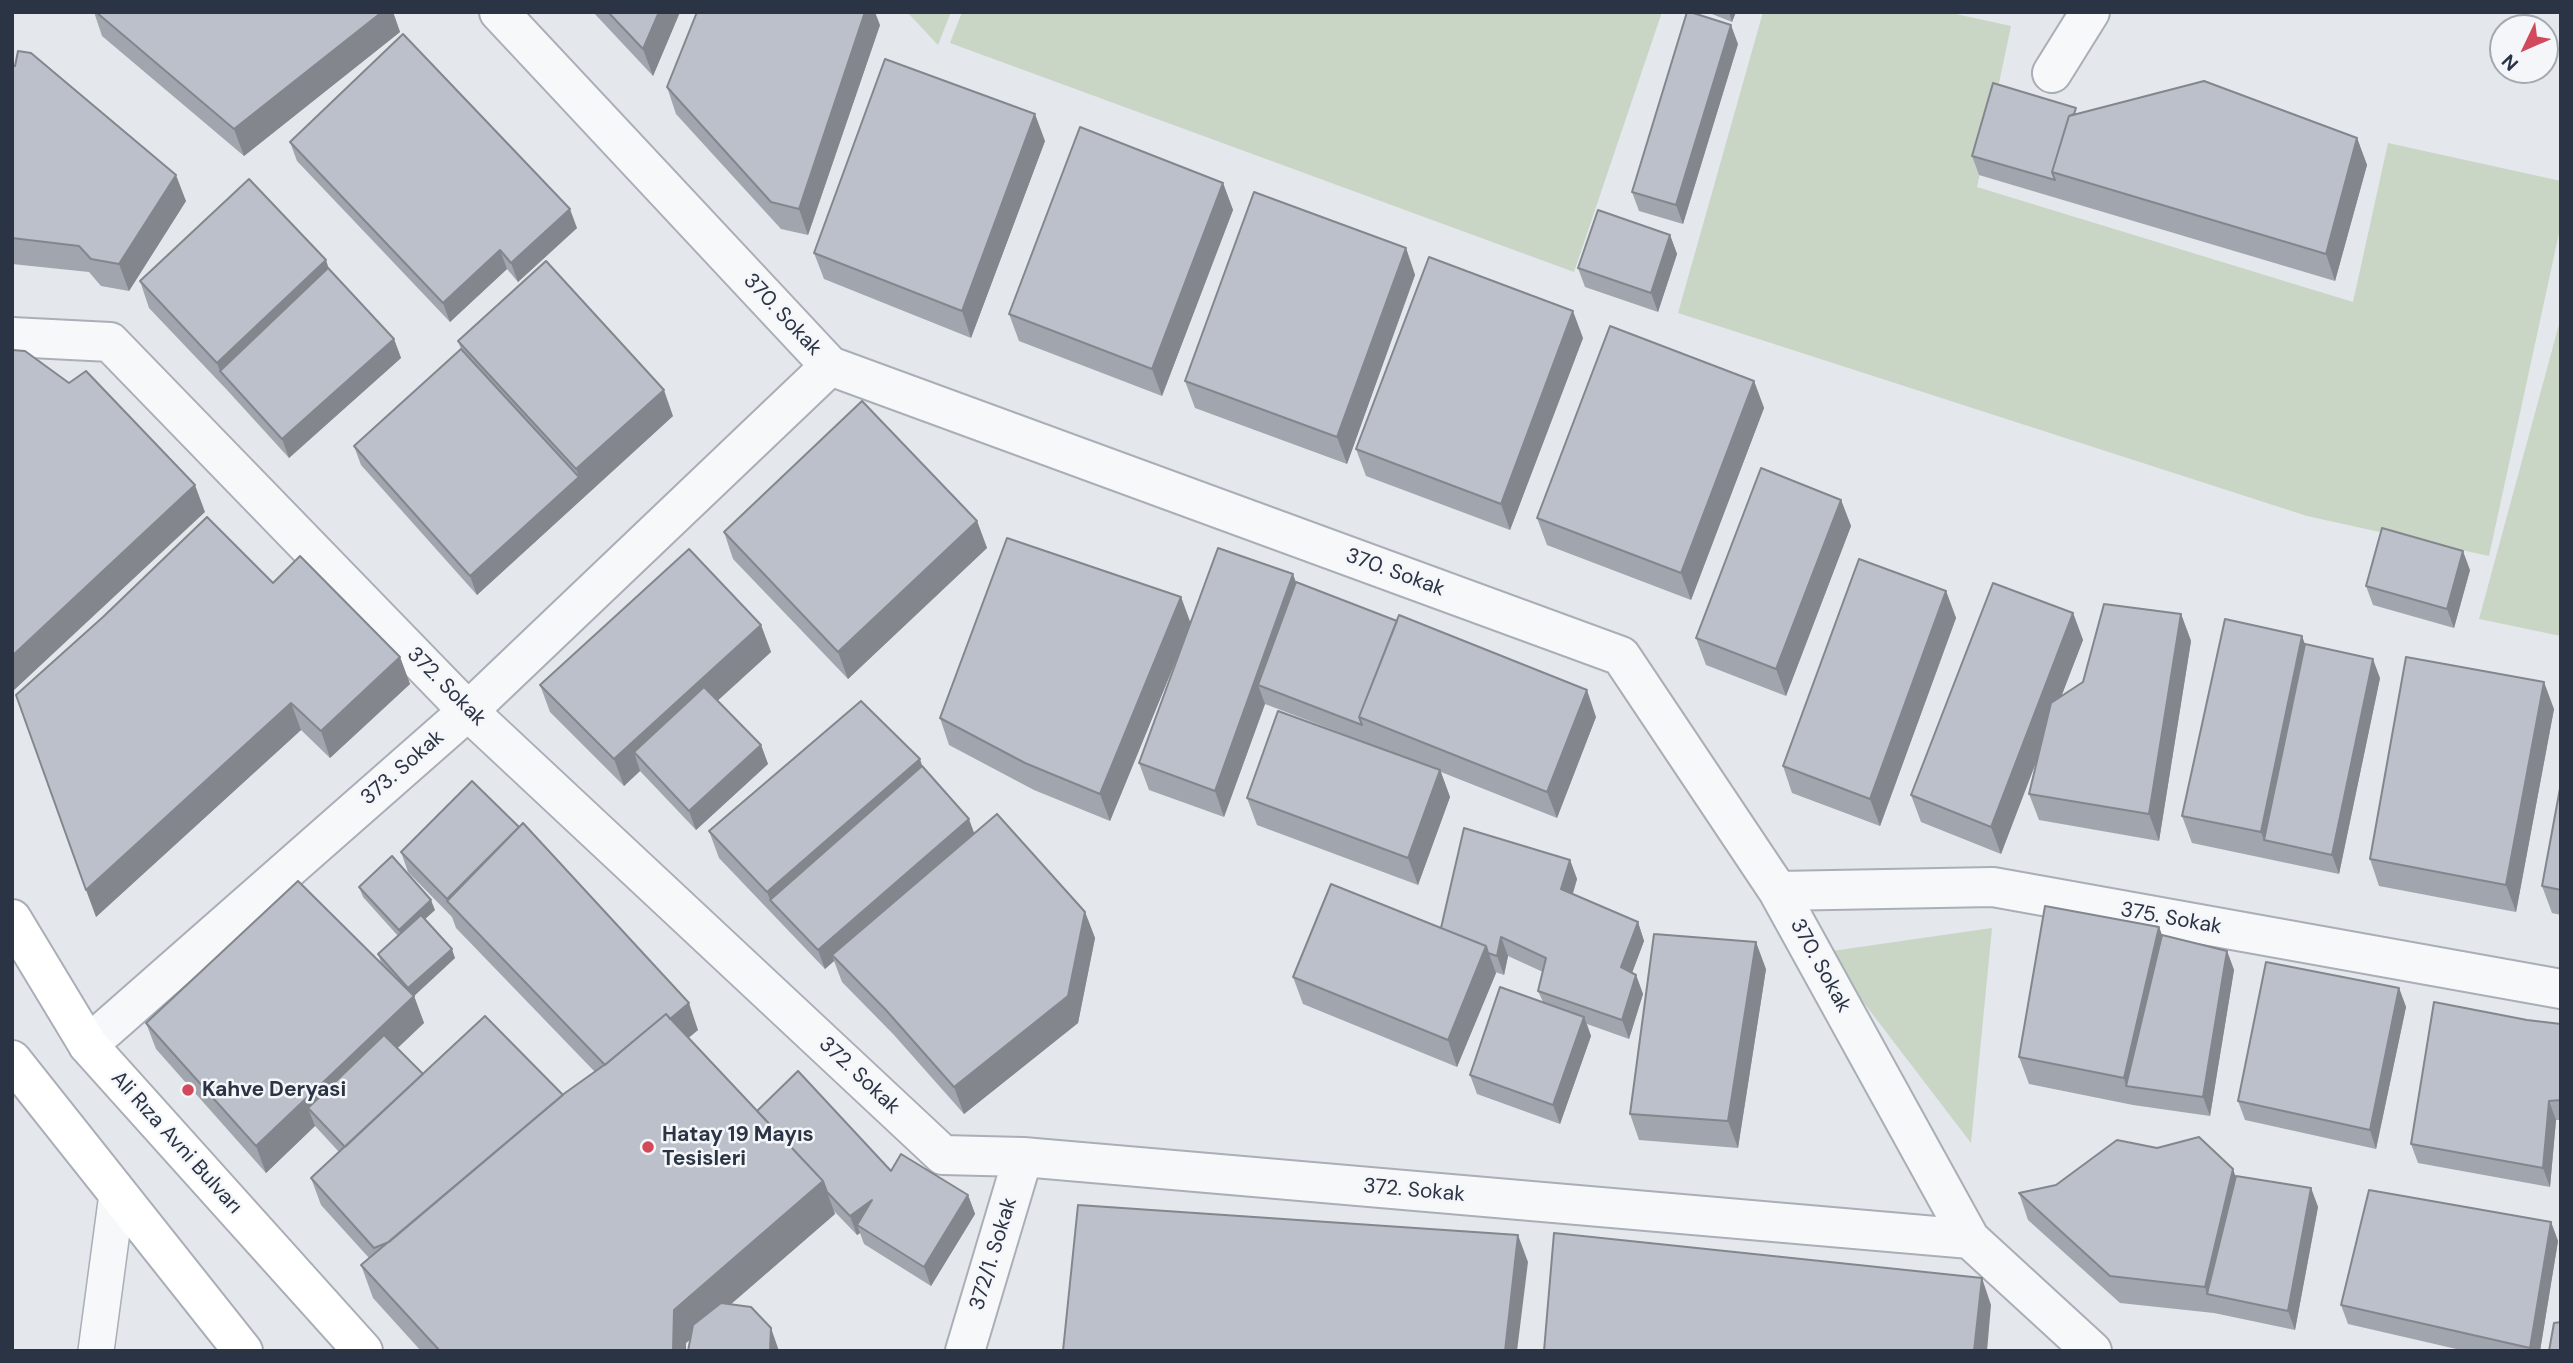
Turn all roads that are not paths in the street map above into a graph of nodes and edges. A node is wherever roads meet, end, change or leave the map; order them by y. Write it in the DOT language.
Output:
graph roads {
  1 [pos="499,12"];
  2 [pos="2089,12"];
  3 [pos="2052,73"];
  4 [pos="12,337"];
  5 [pos="830,366"];
  6 [pos="468,711"];
  7 [pos="1778,891"];
  8 [pos="12,919"];
  9 [pos="2561,989"];
  10 [pos="88,1045"];
  11 [pos="12,1060"];
  12 [pos="1023,1157"];
  13 [pos="117,1194"];
  14 [pos="1970,1239"];
  15 [pos="96,1351"];
  16 [pos="243,1351"];
  17 [pos="363,1351"];
  18 [pos="965,1351"];
  19 [pos="2092,1351"];
  1 -- 5 [label="street, 370. Sokak"];
  2 -- 3 [label="street"];
  4 -- 6 [label="street, 372. Sokak"];
  5 -- 6 [label="street, 373. Sokak"];
  5 -- 7 [label="street, 370. Sokak"];
  6 -- 10 [label="street, 373. Sokak"];
  6 -- 12 [label="street, 372. Sokak"];
  7 -- 9 [label="street, 375. Sokak"];
  7 -- 14 [label="street, 370. Sokak"];
  8 -- 10 [label="main road, Ali Rıza Avni Bulvarı"];
  10 -- 17 [label="main road, Ali Rıza Avni Bulvarı"];
  11 -- 13 [label="main road"];
  12 -- 14 [label="street, 372. Sokak"];
  12 -- 18 [label="street, 372/1. Sokak"];
  13 -- 15 [label="lane"];
  13 -- 16 [label="main road"];
  14 -- 19 [label="street, 370. Sokak"];
}
